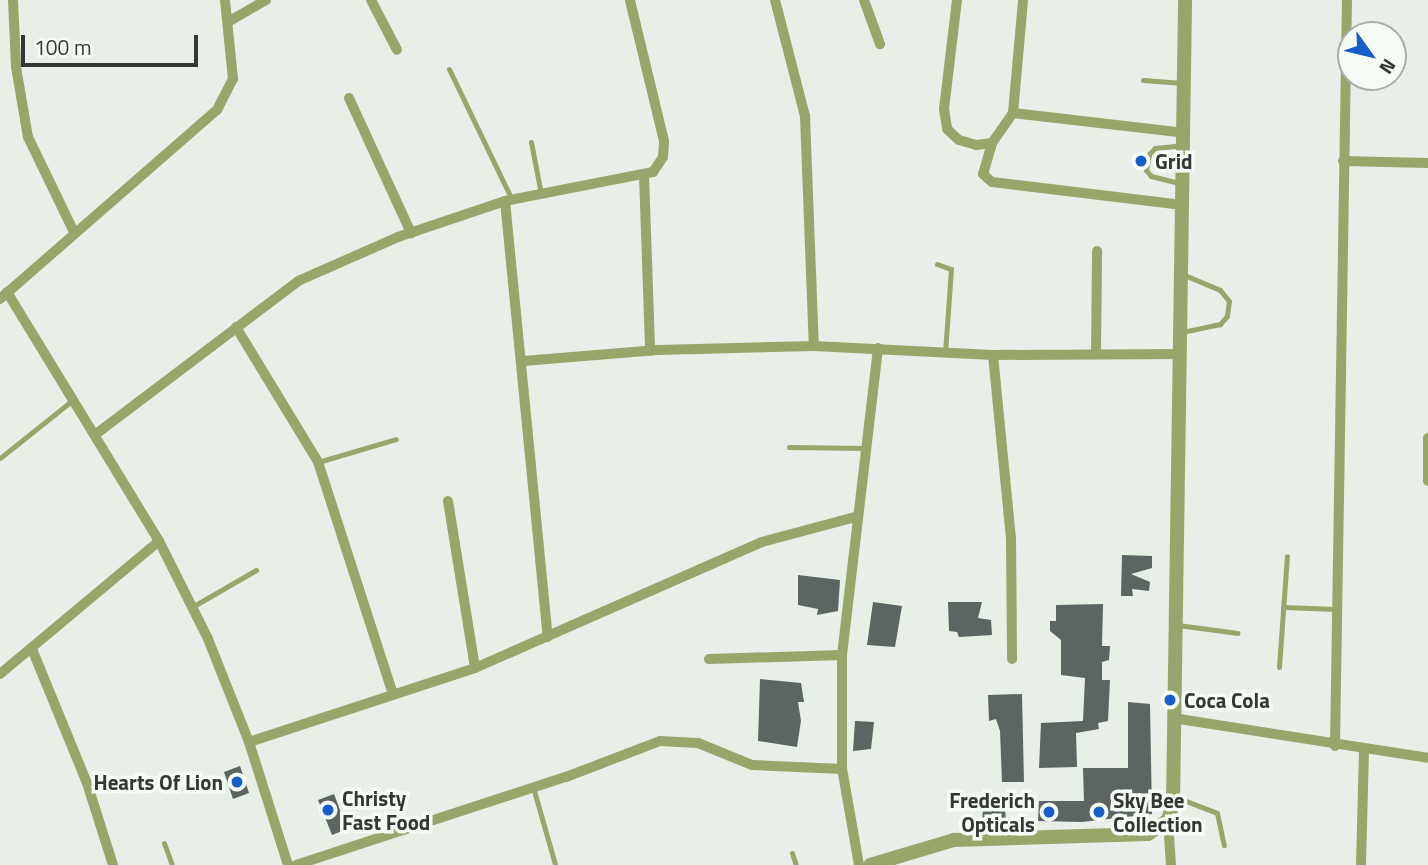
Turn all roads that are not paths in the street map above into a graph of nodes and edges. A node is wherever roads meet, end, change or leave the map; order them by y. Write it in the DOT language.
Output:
graph roads {
  1 [pos="13,0"];
  2 [pos="225,0"];
  3 [pos="266,0"];
  4 [pos="371,0"];
  5 [pos="630,0"];
  6 [pos="775,0"];
  7 [pos="864,0"];
  8 [pos="957,0"];
  9 [pos="1023,0"];
  10 [pos="1185,0"];
  11 [pos="1347,0"];
  12 [pos="228,22"];
  13 [pos="880,44"];
  14 [pos="397,50"];
  15 [pos="449,69"];
  16 [pos="1143,80"];
  17 [pos="1186,83"];
  18 [pos="349,98"];
  19 [pos="1013,113"];
  20 [pos="1185,138"];
  21 [pos="531,142"];
  22 [pos="992,143"];
  23 [pos="1343,161"];
  24 [pos="1428,163"];
  25 [pos="643,175"];
  26 [pos="1184,184"];
  27 [pos="541,194"];
  28 [pos="509,201"];
  29 [pos="1183,205"];
  30 [pos="74,232"];
  31 [pos="411,233"];
  32 [pos="1097,251"];
  33 [pos="937,264"];
  34 [pos="1182,274"];
  35 [pos="4,296"];
  36 [pos="236,327"];
  37 [pos="1181,332"];
  38 [pos="814,346"];
  39 [pos="878,348"];
  40 [pos="650,351"];
  41 [pos="945,352"];
  42 [pos="1096,354"];
  43 [pos="1181,354"];
  44 [pos="993,355"];
  45 [pos="523,361"];
  46 [pos="74,399"];
  47 [pos="96,435"];
  48 [pos="1428,438"];
  49 [pos="396,439"];
  50 [pos="789,447"];
  51 [pos="866,448"];
  52 [pos="0,458"];
  53 [pos="317,462"];
  54 [pos="1428,481"];
  55 [pos="448,501"];
  56 [pos="855,517"];
  57 [pos="159,541"];
  58 [pos="1287,556"];
  59 [pos="256,570"];
  60 [pos="192,607"];
  61 [pos="1283,607"];
  62 [pos="1336,609"];
  63 [pos="1175,624"];
  64 [pos="1237,633"];
  65 [pos="548,637"];
  66 [pos="32,649"];
  67 [pos="842,655"];
  68 [pos="709,659"];
  69 [pos="1012,659"];
  70 [pos="1279,667"];
  71 [pos="475,668"];
  72 [pos="0,674"];
  73 [pos="393,694"];
  74 [pos="1173,718"];
  75 [pos="249,742"];
  76 [pos="1335,746"];
  77 [pos="1364,749"];
  78 [pos="1428,758"];
  79 [pos="842,769"];
  80 [pos="533,787"];
  81 [pos="1173,796"];
  82 [pos="1168,820"];
  83 [pos="164,843"];
  84 [pos="1224,845"];
  85 [pos="792,853"];
  86 [pos="555,864"];
  87 [pos="113,865"];
  88 [pos="172,865"];
  89 [pos="288,865"];
  90 [pos="296,865"];
  91 [pos="796,865"];
  92 [pos="859,865"];
  93 [pos="870,865"];
  94 [pos="1171,865"];
  95 [pos="1361,865"];
  1 -- 30 [label="street"];
  2 -- 12 [label="street"];
  3 -- 12 [label="street"];
  4 -- 14 [label="street"];
  5 -- 25 [label="street"];
  6 -- 38 [label="street"];
  7 -- 13 [label="street"];
  8 -- 22 [label="street"];
  9 -- 19 [label="street"];
  10 -- 17 [label="street"];
  11 -- 23 [label="street"];
  12 -- 30 [label="street"];
  15 -- 28 [label="lane"];
  16 -- 17 [label="lane"];
  17 -- 20 [label="street"];
  18 -- 31 [label="street"];
  19 -- 20 [label="street"];
  19 -- 22 [label="street"];
  20 -- 26 [label="street"];
  20 -- 26 [label="lane"];
  21 -- 27 [label="lane"];
  22 -- 29 [label="street"];
  23 -- 24 [label="street"];
  23 -- 62 [label="street"];
  25 -- 27 [label="street"];
  25 -- 40 [label="street"];
  26 -- 29 [label="street"];
  27 -- 28 [label="street"];
  28 -- 31 [label="street"];
  28 -- 45 [label="street"];
  29 -- 34 [label="street"];
  30 -- 35 [label="street"];
  31 -- 36 [label="street"];
  32 -- 42 [label="street"];
  33 -- 41 [label="lane"];
  34 -- 37 [label="street"];
  34 -- 37 [label="lane"];
  35 -- 46 [label="street"];
  36 -- 47 [label="street"];
  36 -- 53 [label="street"];
  37 -- 43 [label="street"];
  38 -- 39 [label="street"];
  38 -- 40 [label="street"];
  39 -- 41 [label="street"];
  39 -- 51 [label="street"];
  40 -- 45 [label="street"];
  41 -- 44 [label="street"];
  42 -- 43 [label="street"];
  42 -- 44 [label="street"];
  43 -- 63 [label="street"];
  44 -- 69 [label="street"];
  45 -- 65 [label="street"];
  46 -- 47 [label="street"];
  46 -- 52 [label="lane"];
  47 -- 57 [label="street"];
  48 -- 54 [label="street"];
  49 -- 53 [label="lane"];
  50 -- 51 [label="lane"];
  51 -- 56 [label="street"];
  53 -- 73 [label="street"];
  55 -- 71 [label="street"];
  56 -- 65 [label="street"];
  56 -- 67 [label="street"];
  57 -- 60 [label="street"];
  57 -- 66 [label="street"];
  58 -- 61 [label="lane"];
  59 -- 60 [label="lane"];
  60 -- 75 [label="street"];
  61 -- 62 [label="lane"];
  61 -- 70 [label="lane"];
  62 -- 76 [label="street"];
  63 -- 64 [label="lane"];
  63 -- 74 [label="street"];
  65 -- 71 [label="street"];
  66 -- 72 [label="street"];
  66 -- 87 [label="street"];
  67 -- 68 [label="street"];
  67 -- 79 [label="street"];
  71 -- 73 [label="street"];
  73 -- 75 [label="street"];
  74 -- 76 [label="street"];
  74 -- 81 [label="street"];
  75 -- 89 [label="street"];
  76 -- 77 [label="street"];
  77 -- 78 [label="street"];
  77 -- 95 [label="street"];
  79 -- 80 [label="street"];
  79 -- 92 [label="street"];
  80 -- 86 [label="lane"];
  80 -- 90 [label="street"];
  81 -- 82 [label="street"];
  81 -- 84 [label="lane"];
  82 -- 93 [label="street"];
  82 -- 94 [label="street"];
  83 -- 88 [label="lane"];
  85 -- 91 [label="lane"];
}
